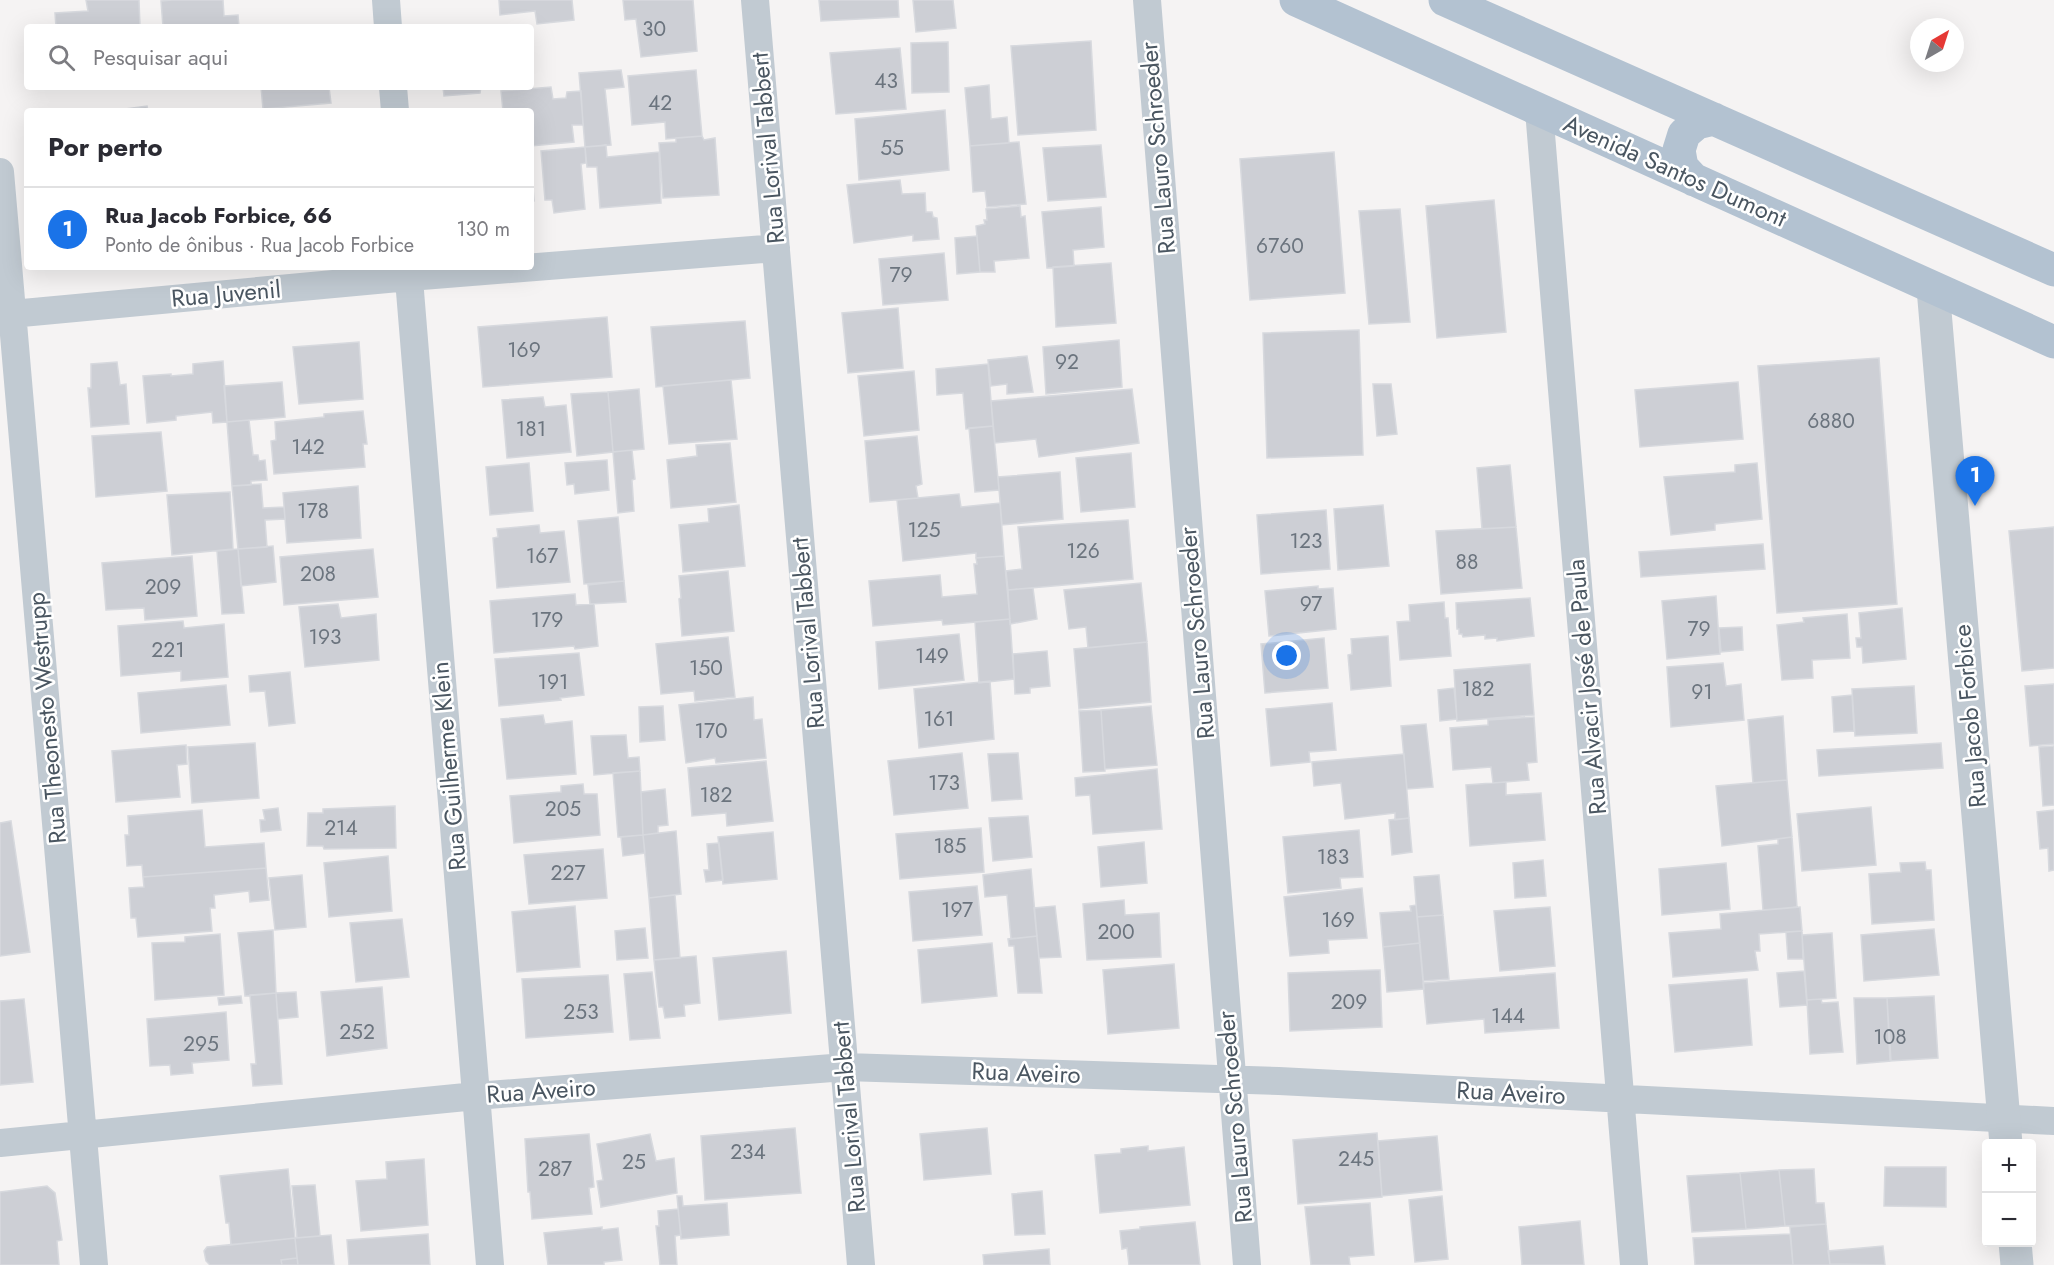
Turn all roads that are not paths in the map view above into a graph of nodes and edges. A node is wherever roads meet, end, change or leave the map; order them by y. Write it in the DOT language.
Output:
graph roads {
  1 [pos="386,0"];
  2 [pos="755,0"];
  3 [pos="1147,0"];
  4 [pos="1296,0"];
  5 [pos="1445,0"];
  6 [pos="388,24"];
  7 [pos="393,90"];
  8 [pos="395,108"];
  9 [pos="1539,110"];
  10 [pos="1714,119"];
  11 [pos="0,172"];
  12 [pos="1694,180"];
  13 [pos="776,248"];
  14 [pos="534,264"];
  15 [pos="439,270"];
  16 [pos="2054,270"];
  17 [pos="408,272"];
  18 [pos="1933,288"];
  19 [pos="6,314"];
  20 [pos="2054,342"];
  21 [pos="845,1067"];
  22 [pos="1232,1079"];
  23 [pos="476,1096"];
  24 [pos="1620,1099"];
  25 [pos="2054,1121"];
  26 [pos="2005,1131"];
  27 [pos="83,1134"];
  28 [pos="0,1143"];
  29 [pos="2015,1247"];
  30 [pos="94,1265"];
  31 [pos="490,1265"];
  32 [pos="861,1265"];
  33 [pos="1247,1265"];
  34 [pos="1634,1265"];
  35 [pos="2017,1265"];
  1 -- 6 [label="street"];
  2 -- 13 [label="street, Rua Lorival Tabbert"];
  3 -- 22 [label="street, Rua Lauro Schroeder"];
  4 -- 9 [label="main road, Avenida Santos Dumont"];
  5 -- 10 [label="main road"];
  7 -- 8 [label="street"];
  9 -- 12 [label="main road, Avenida Santos Dumont"];
  9 -- 24 [label="street, Rua Alvacir José de Paula"];
  10 -- 12 [label="main road"];
  10 -- 16 [label="main road"];
  11 -- 19 [label="street, Rua Theonesto Westrupp"];
  12 -- 18 [label="main road, Avenida Santos Dumont"];
  13 -- 14 [label="street, Rua Juvenil"];
  13 -- 21 [label="street, Rua Lorival Tabbert"];
  15 -- 17 [label="street, Rua Juvenil"];
  17 -- 19 [label="street, Rua Juvenil"];
  17 -- 23 [label="street, Rua Guilherme Klein"];
  18 -- 20 [label="main road, Avenida Santos Dumont"];
  18 -- 26 [label="street, Rua Jacob Forbice"];
  19 -- 27 [label="street, Rua Theonesto Westrupp"];
  21 -- 22 [label="street, Rua Aveiro"];
  21 -- 23 [label="street, Rua Aveiro"];
  21 -- 32 [label="street, Rua Lorival Tabbert"];
  22 -- 24 [label="street, Rua Aveiro"];
  22 -- 33 [label="street, Rua Lauro Schroeder"];
  23 -- 27 [label="street, Rua Aveiro"];
  23 -- 31 [label="street, Rua Guilherme Klein"];
  24 -- 26 [label="street, Rua Aveiro"];
  24 -- 34 [label="street, Rua Alvacir José de Paula"];
  25 -- 26 [label="street, Rua Aveiro"];
  27 -- 28 [label="street, Rua Aveiro"];
  27 -- 30 [label="street, Rua Theonesto Westrupp"];
  29 -- 35 [label="street"];
}
